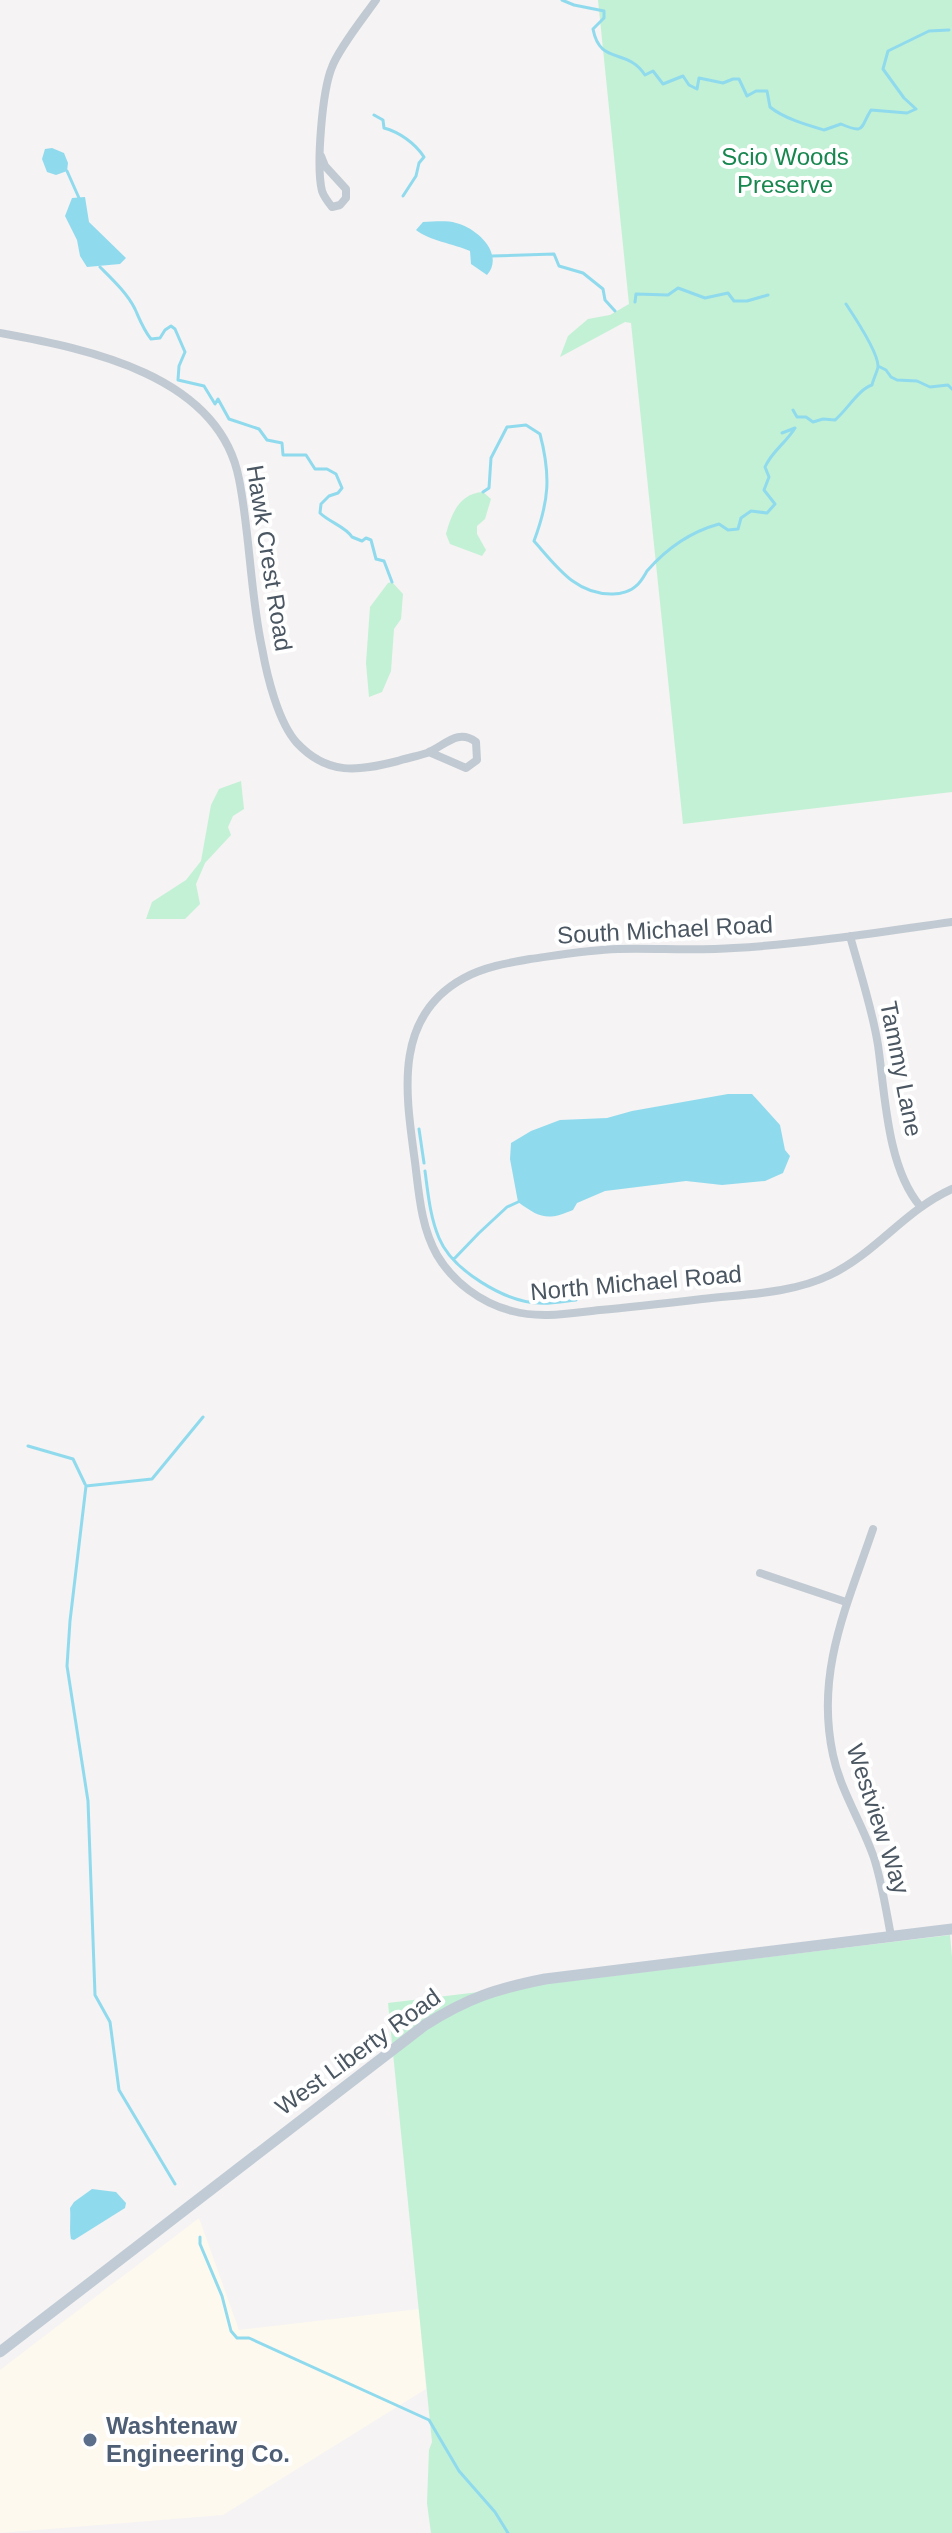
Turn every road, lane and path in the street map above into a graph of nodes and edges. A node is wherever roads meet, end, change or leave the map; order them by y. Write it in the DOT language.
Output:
graph roads {
  1 [pos="376,0"];
  2 [pos="321,156"];
  3 [pos="0,333"];
  4 [pos="429,752"];
  5 [pos="952,922"];
  6 [pos="850,936"];
  7 [pos="406,1087"];
  8 [pos="952,1189"];
  9 [pos="920,1206"];
  10 [pos="873,1529"];
  11 [pos="760,1573"];
  12 [pos="846,1602"];
  13 [pos="952,1929"];
  14 [pos="891,1936"];
  15 [pos="0,2352"];
  1 -- 2 [label="street"];
  2 -- 2 [label="street"];
  3 -- 4 [label="street, Hawk Crest Road"];
  4 -- 4 [label="street, Hawk Crest Road"];
  5 -- 6 [label="street, South Michael Road"];
  6 -- 7 [label="street, South Michael Road"];
  6 -- 9 [label="street, Tammy Lane"];
  7 -- 9 [label="street, North Michael Road"];
  8 -- 9 [label="street, North Michael Road"];
  10 -- 12 [label="street, Westview Way"];
  11 -- 12 [label="street"];
  12 -- 14 [label="street, Westview Way"];
  13 -- 14 [label="main road, West Liberty Road"];
  14 -- 15 [label="main road, West Liberty Road"];
}
